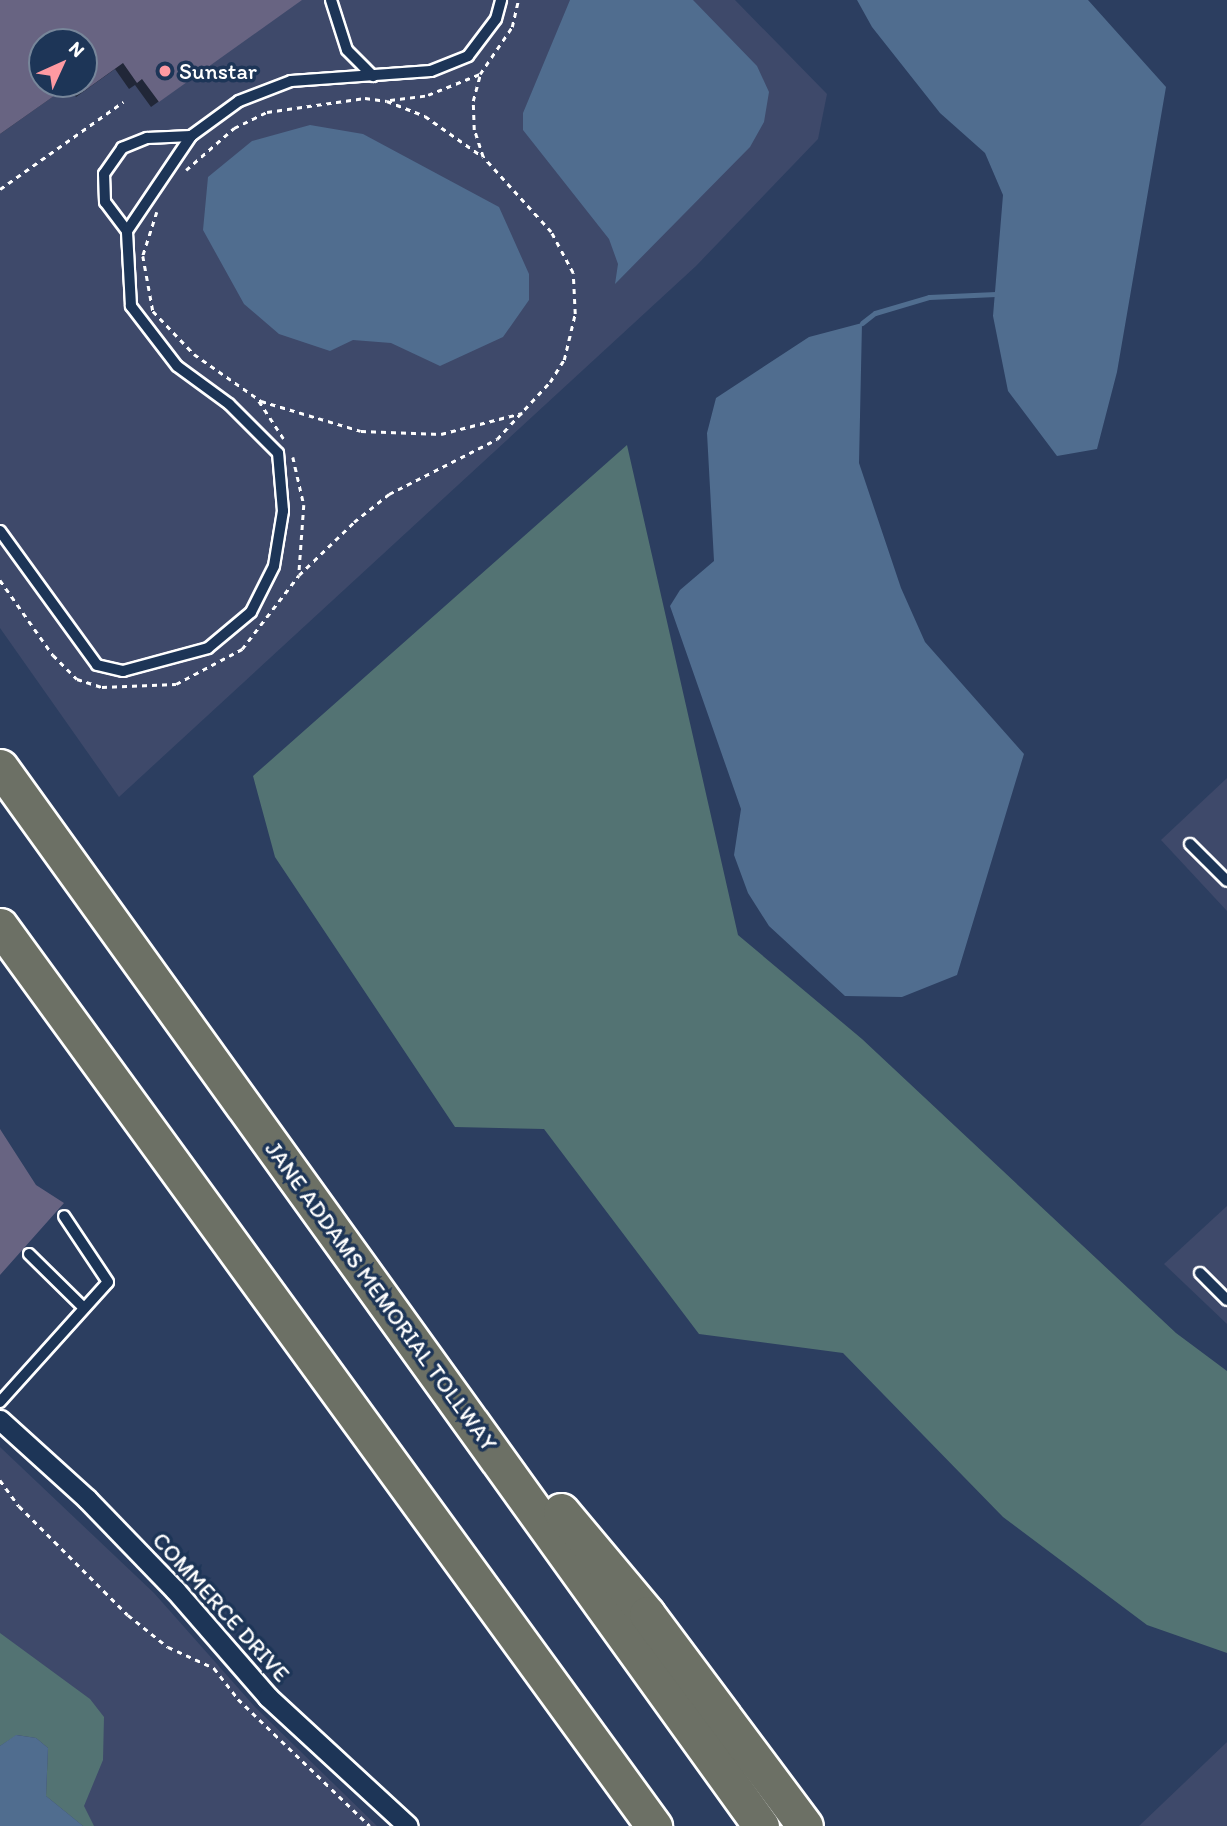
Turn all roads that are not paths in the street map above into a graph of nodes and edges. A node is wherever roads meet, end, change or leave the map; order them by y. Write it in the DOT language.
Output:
graph roads {
  1 [pos="331,0"];
  2 [pos="501,0"];
  3 [pos="373,76"];
  4 [pos="191,136"];
  5 [pos="127,231"];
  6 [pos="0,531"];
  7 [pos="0,767"];
  8 [pos="1190,844"];
  9 [pos="1227,881"];
  10 [pos="0,926"];
  11 [pos="64,1216"];
  12 [pos="29,1254"];
  13 [pos="1200,1273"];
  14 [pos="367,1278"];
  15 [pos="1227,1300"];
  16 [pos="84,1308"];
  17 [pos="0,1402"];
  18 [pos="0,1420"];
  19 [pos="408,1826"];
  20 [pos="654,1826"];
  21 [pos="761,1826"];
  22 [pos="805,1826"];
  1 -- 3 [label="lane"];
  2 -- 3 [label="lane"];
  3 -- 4 [label="lane"];
  4 -- 5 [label="lane"];
  4 -- 5 [label="lane"];
  5 -- 6 [label="lane"];
  7 -- 14 [label="highway, JANE ADDAMS MEMORIAL TOLLWAY"];
  8 -- 9 [label="lane"];
  10 -- 20 [label="highway"];
  11 -- 16 [label="lane"];
  12 -- 16 [label="lane"];
  13 -- 15 [label="lane"];
  14 -- 21 [label="highway, JANE ADDAMS MEMORIAL TOLLWAY"];
  14 -- 22 [label="highway"];
  16 -- 17 [label="lane"];
  18 -- 19 [label="street, COMMERCE DRIVE"];
}
